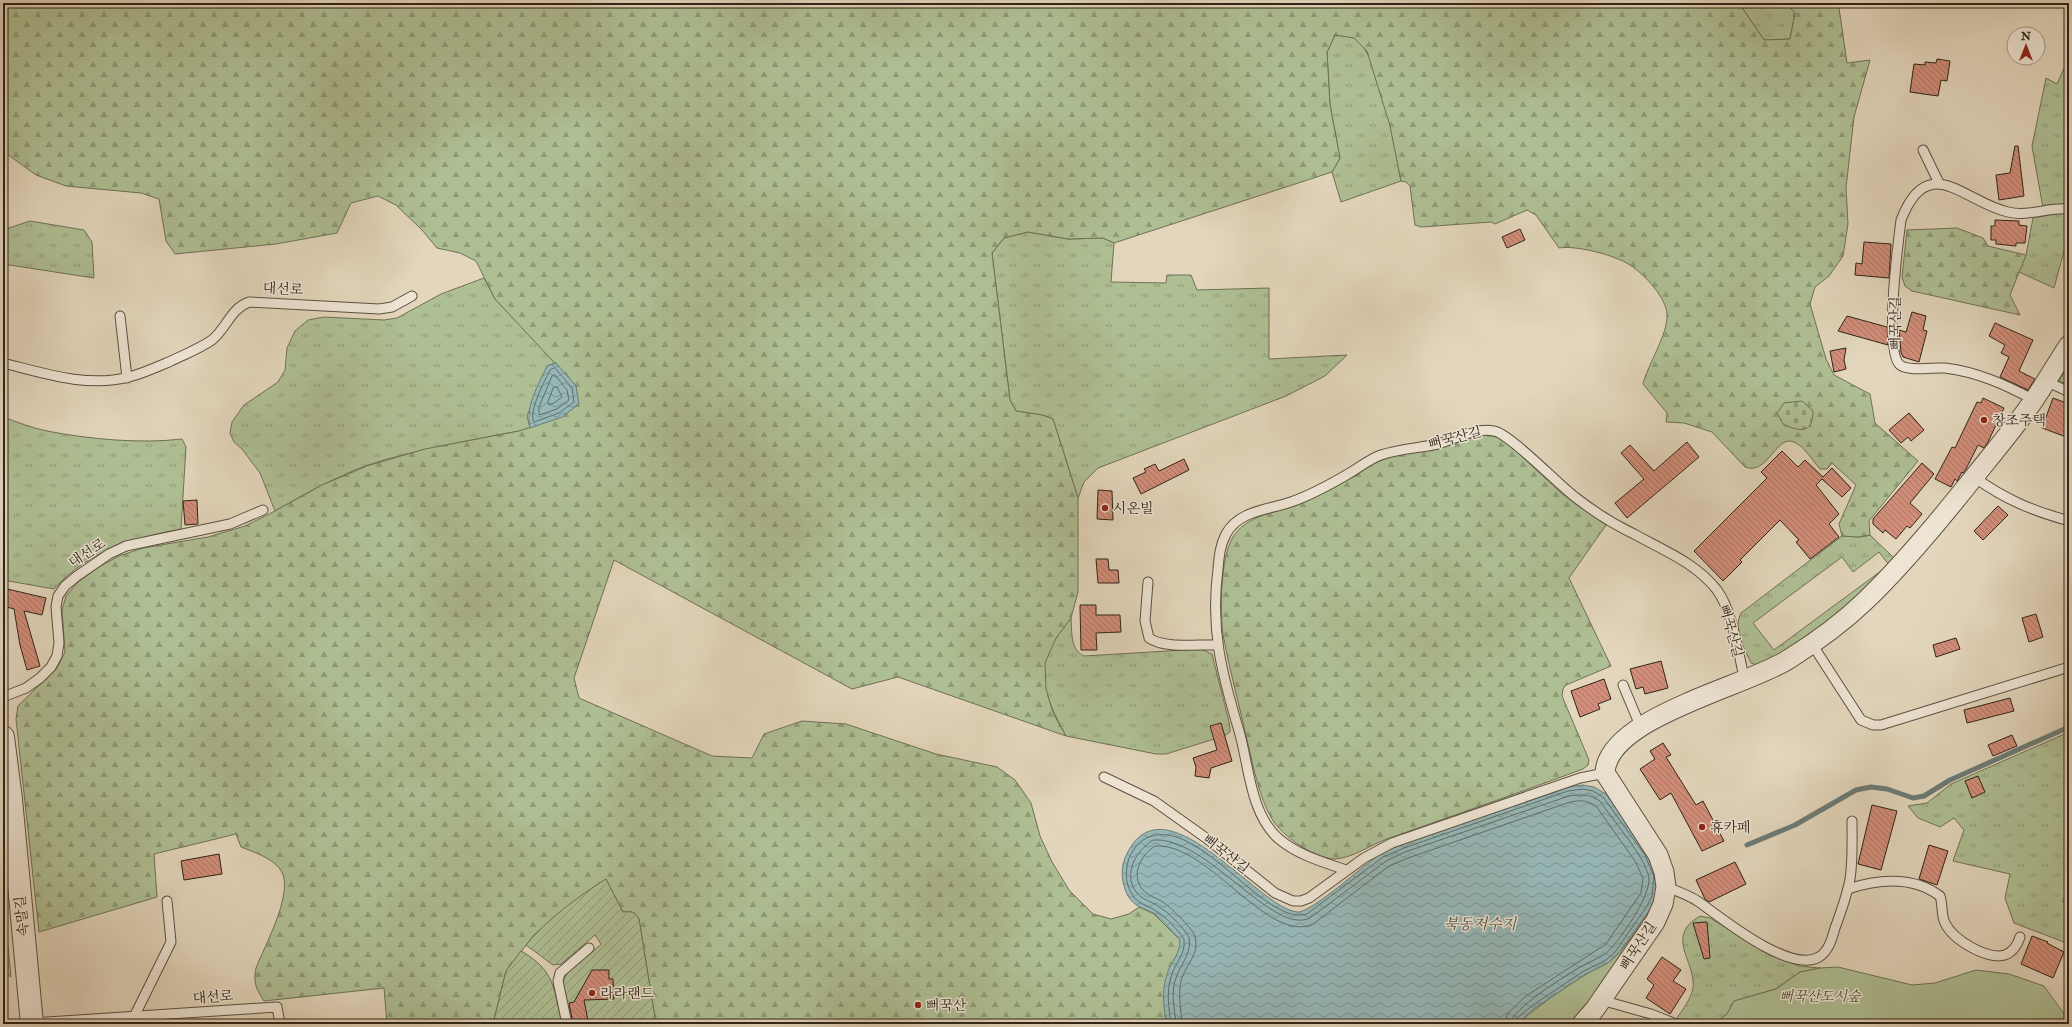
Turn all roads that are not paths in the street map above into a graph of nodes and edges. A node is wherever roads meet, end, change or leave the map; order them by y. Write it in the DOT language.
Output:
graph roads {
  1 [pos="1923,150"];
  2 [pos="1939,183"];
  3 [pos="2069,209"];
  4 [pos="412,296"];
  5 [pos="120,316"];
  6 [pos="2069,345"];
  7 [pos="3,363"];
  8 [pos="128,378"];
  9 [pos="2046,381"];
  10 [pos="2069,392"];
  11 [pos="2034,400"];
  12 [pos="1974,477"];
  13 [pos="263,510"];
  14 [pos="2069,521"];
  15 [pos="1148,582"];
  16 [pos="1217,644"];
  17 [pos="1812,644"];
  18 [pos="2069,667"];
  19 [pos="1745,681"];
  20 [pos="1623,685"];
  21 [pos="3,697"];
  22 [pos="1641,728"];
  23 [pos="3,737"];
  24 [pos="1604,772"];
  25 [pos="1104,777"];
  26 [pos="1852,821"];
  27 [pos="1346,870"];
  28 [pos="1666,887"];
  29 [pos="1848,889"];
  30 [pos="167,901"];
  31 [pos="2020,936"];
  32 [pos="589,948"];
  33 [pos="1601,1000"];
  34 [pos="134,1016"];
  35 [pos="32,1024"];
  36 [pos="280,1024"];
  37 [pos="567,1024"];
  38 [pos="1582,1024"];
  39 [pos="1676,1024"];
  1 -- 2 [label="lane"];
  2 -- 3 [label="lane"];
  2 -- 11 [label="lane, 뻐꾹산길"];
  4 -- 8 [label="lane, 대선로"];
  5 -- 8 [label="lane"];
  6 -- 9 [label="street"];
  7 -- 8 [label="lane, 대선로"];
  9 -- 10 [label="lane"];
  9 -- 11 [label="street"];
  11 -- 12 [label="street"];
  12 -- 14 [label="lane"];
  12 -- 17 [label="street"];
  13 -- 21 [label="lane, 대선로"];
  15 -- 16 [label="lane"];
  16 -- 19 [label="lane, 뻐꾹산길"];
  16 -- 27 [label="lane, 뻐꾹산길"];
  17 -- 18 [label="lane"];
  17 -- 19 [label="street"];
  19 -- 22 [label="street"];
  20 -- 22 [label="lane"];
  22 -- 24 [label="street"];
  23 -- 35 [label="street, 속말길"];
  24 -- 27 [label="lane, 뻐꾹산길"];
  24 -- 28 [label="street, 뻐꾹산길"];
  25 -- 27 [label="lane, 뻐꾹산길"];
  26 -- 29 [label="lane"];
  28 -- 29 [label="lane"];
  28 -- 33 [label="street, 뻐꾹산길"];
  29 -- 31 [label="lane"];
  30 -- 34 [label="lane"];
  32 -- 37 [label="lane"];
  33 -- 38 [label="street, 뻐꾹산길"];
  33 -- 39 [label="lane"];
  34 -- 35 [label="lane, 대선로"];
  34 -- 36 [label="lane, 대선로"];
}
